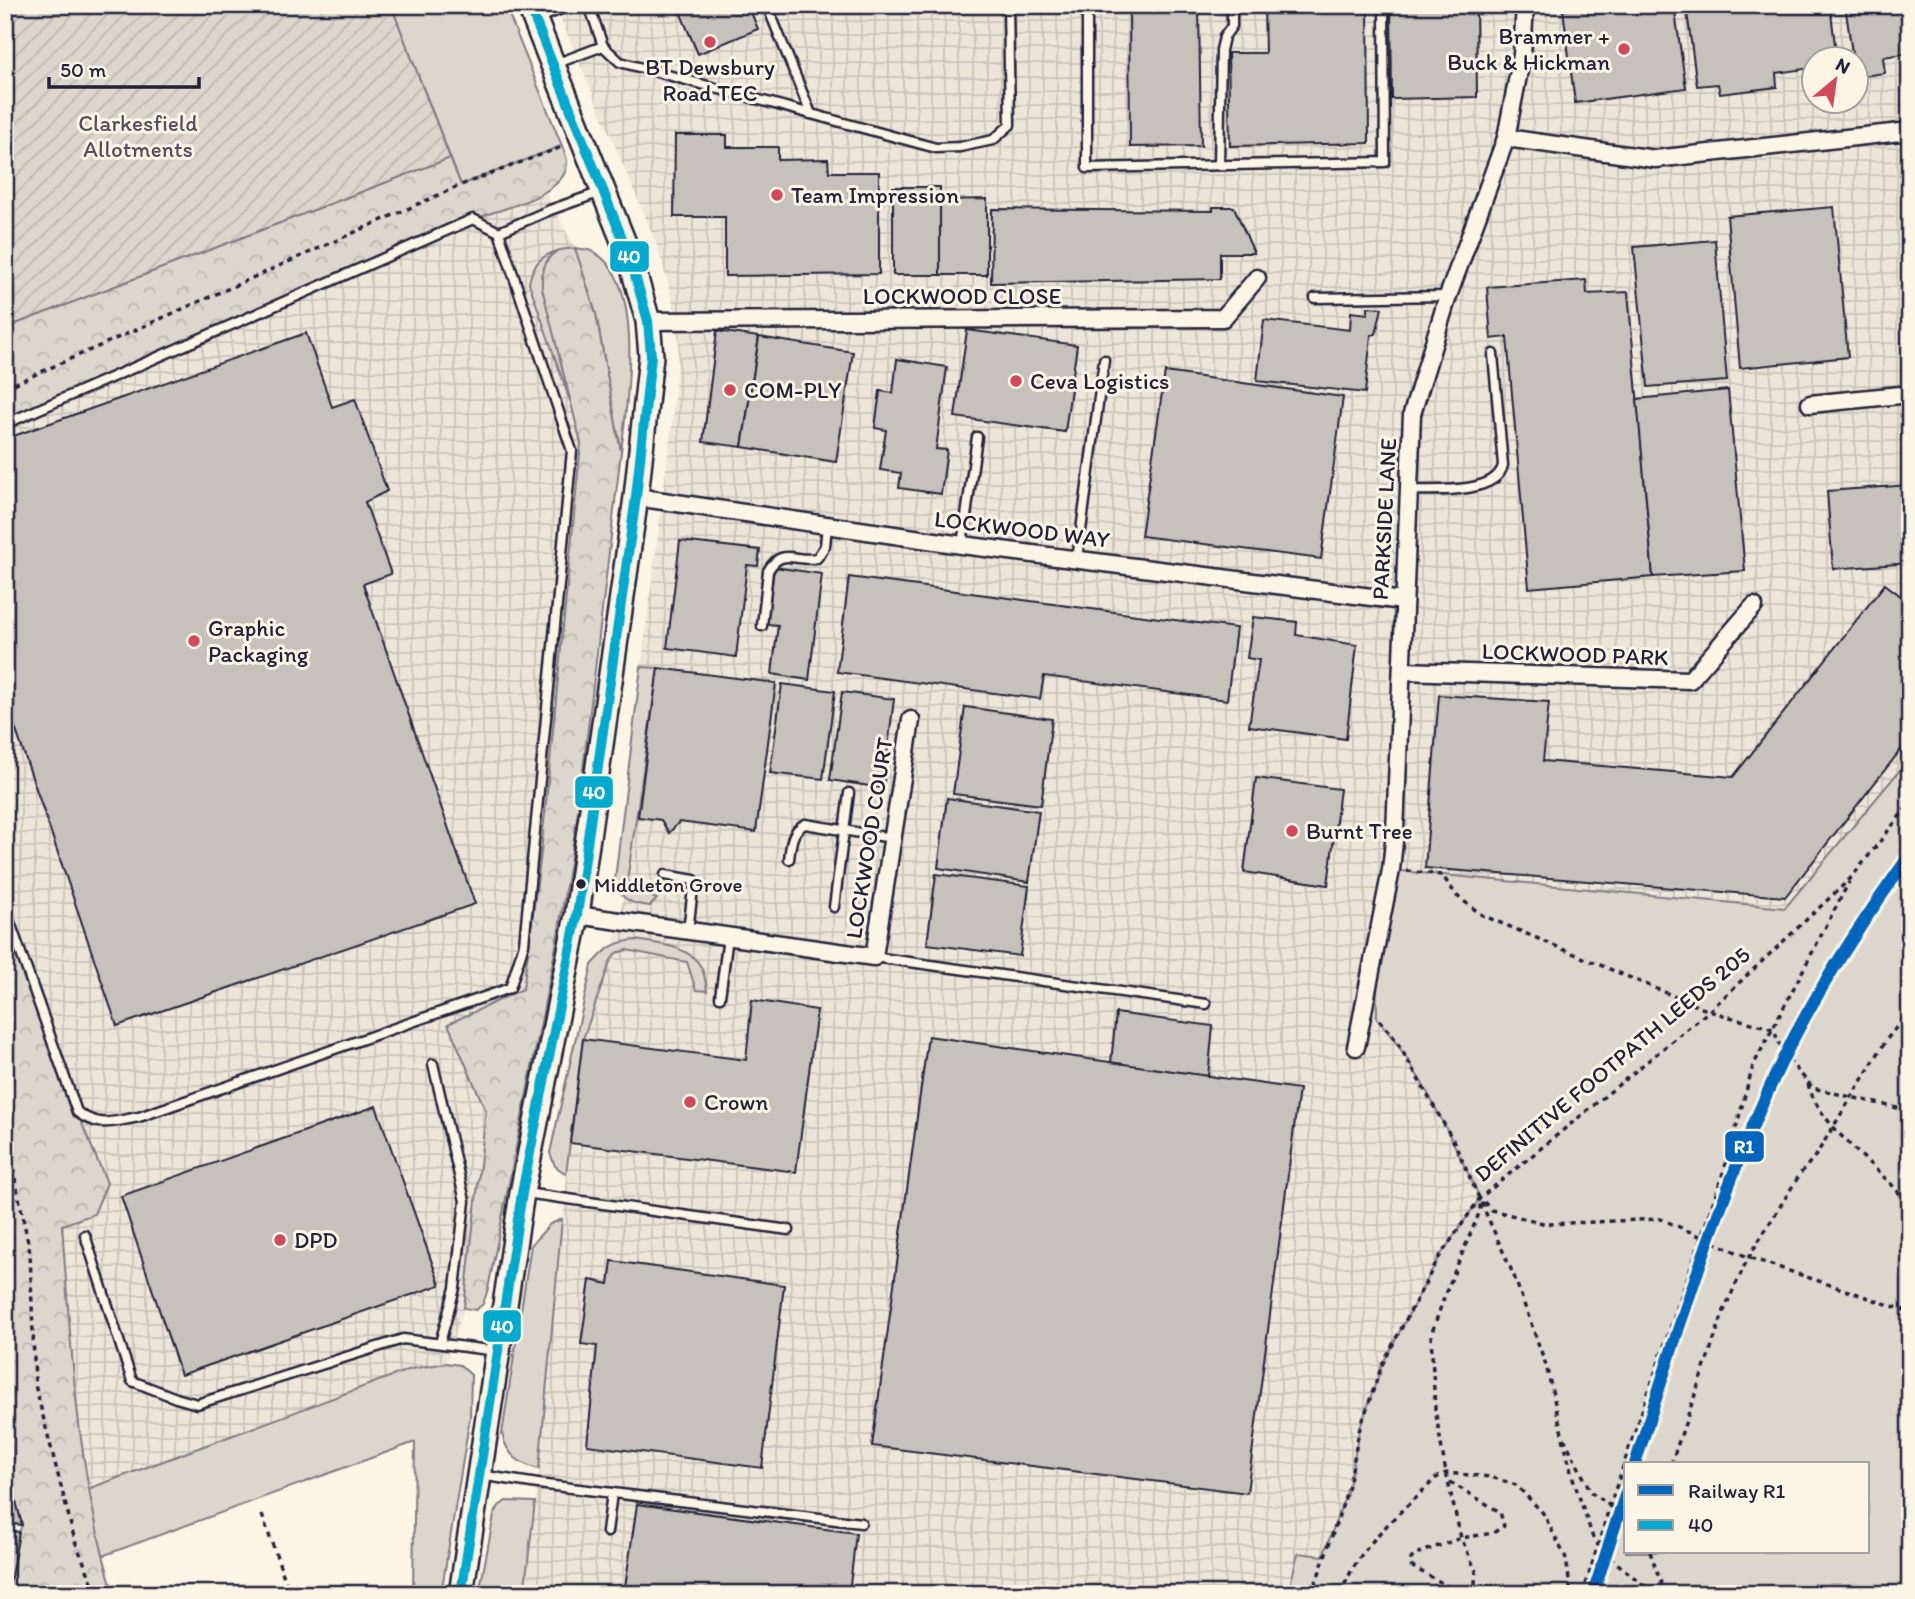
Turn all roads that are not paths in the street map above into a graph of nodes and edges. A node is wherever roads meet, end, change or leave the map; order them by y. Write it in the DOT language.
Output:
graph roads {
  1 [pos="571,5"];
  2 [pos="589,5"];
  3 [pos="767,5"];
  4 [pos="1007,5"];
  5 [pos="1087,5"];
  6 [pos="1232,5"];
  7 [pos="1384,5"];
  8 [pos="1525,5"];
  9 [pos="532,13"];
  10 [pos="603,46"];
  11 [pos="552,66"];
  12 [pos="811,114"];
  13 [pos="1910,131"];
  14 [pos="1506,138"];
  15 [pos="1219,165"];
  16 [pos="604,191"];
  17 [pos="499,232"];
  18 [pos="1257,278"];
  19 [pos="1448,296"];
  20 [pos="1315,298"];
  21 [pos="648,321"];
  22 [pos="1493,354"];
  23 [pos="1104,360"];
  24 [pos="1910,394"];
  25 [pos="1810,404"];
  26 [pos="5,424"];
  27 [pos="977,437"];
  28 [pos="1408,490"];
  29 [pos="636,497"];
  30 [pos="827,526"];
  31 [pos="962,545"];
  32 [pos="1077,559"];
  33 [pos="1403,601"];
  34 [pos="1755,606"];
  35 [pos="762,625"];
  36 [pos="1402,671"];
  37 [pos="911,720"];
  38 [pos="849,793"];
  39 [pos="844,830"];
  40 [pos="892,838"];
  41 [pos="789,859"];
  42 [pos="665,874"];
  43 [pos="834,907"];
  44 [pos="5,908"];
  45 [pos="577,915"];
  46 [pos="688,931"];
  47 [pos="727,937"];
  48 [pos="873,957"];
  49 [pos="720,997"];
  50 [pos="1206,1004"];
  51 [pos="1356,1047"];
  52 [pos="433,1063"];
  53 [pos="522,1193"];
  54 [pos="789,1230"];
  55 [pos="85,1235"];
  56 [pos="440,1343"];
  57 [pos="496,1351"];
  58 [pos="480,1475"];
  59 [pos="612,1493"];
  60 [pos="861,1523"];
  61 [pos="607,1532"];
  62 [pos="461,1594"];
  1 -- 9 [label="lane"];
  2 -- 10 [label="lane"];
  3 -- 12 [label="lane"];
  4 -- 12 [label="lane"];
  5 -- 15 [label="lane"];
  6 -- 15 [label="lane"];
  7 -- 15 [label="lane"];
  8 -- 14 [label="street, PARKSIDE LANE"];
  9 -- 11 [label="street"];
  10 -- 11 [label="lane"];
  10 -- 12 [label="lane"];
  11 -- 16 [label="street"];
  13 -- 14 [label="street"];
  14 -- 19 [label="street, PARKSIDE LANE"];
  16 -- 17 [label="lane"];
  16 -- 21 [label="street"];
  17 -- 26 [label="lane"];
  17 -- 44 [label="lane"];
  18 -- 21 [label="street, LOCKWOOD CLOSE"];
  19 -- 20 [label="lane"];
  19 -- 28 [label="street, PARKSIDE LANE"];
  21 -- 29 [label="street"];
  22 -- 28 [label="lane"];
  23 -- 32 [label="lane"];
  24 -- 25 [label="street"];
  27 -- 31 [label="lane"];
  28 -- 33 [label="street, PARKSIDE LANE"];
  29 -- 30 [label="street, LOCKWOOD WAY"];
  29 -- 45 [label="street"];
  30 -- 31 [label="street, LOCKWOOD WAY"];
  30 -- 35 [label="lane"];
  31 -- 32 [label="street, LOCKWOOD WAY"];
  32 -- 33 [label="street, LOCKWOOD WAY"];
  33 -- 36 [label="street, PARKSIDE LANE"];
  34 -- 36 [label="street, LOCKWOOD PARK"];
  36 -- 51 [label="street, PARKSIDE LANE"];
  37 -- 40 [label="street, LOCKWOOD COURT"];
  38 -- 39 [label="lane"];
  39 -- 40 [label="lane"];
  39 -- 41 [label="lane"];
  39 -- 43 [label="lane"];
  40 -- 48 [label="street, LOCKWOOD COURT"];
  42 -- 46 [label="lane"];
  45 -- 46 [label="street, LOCKWOOD COURT"];
  45 -- 53 [label="street"];
  46 -- 47 [label="street, LOCKWOOD COURT"];
  47 -- 48 [label="street, LOCKWOOD COURT"];
  47 -- 49 [label="lane"];
  48 -- 50 [label="lane"];
  52 -- 56 [label="lane"];
  53 -- 54 [label="lane"];
  53 -- 57 [label="street"];
  55 -- 56 [label="lane"];
  56 -- 57 [label="lane"];
  57 -- 58 [label="street"];
  58 -- 59 [label="lane"];
  58 -- 62 [label="street"];
  59 -- 60 [label="lane"];
  59 -- 61 [label="lane"];
}
